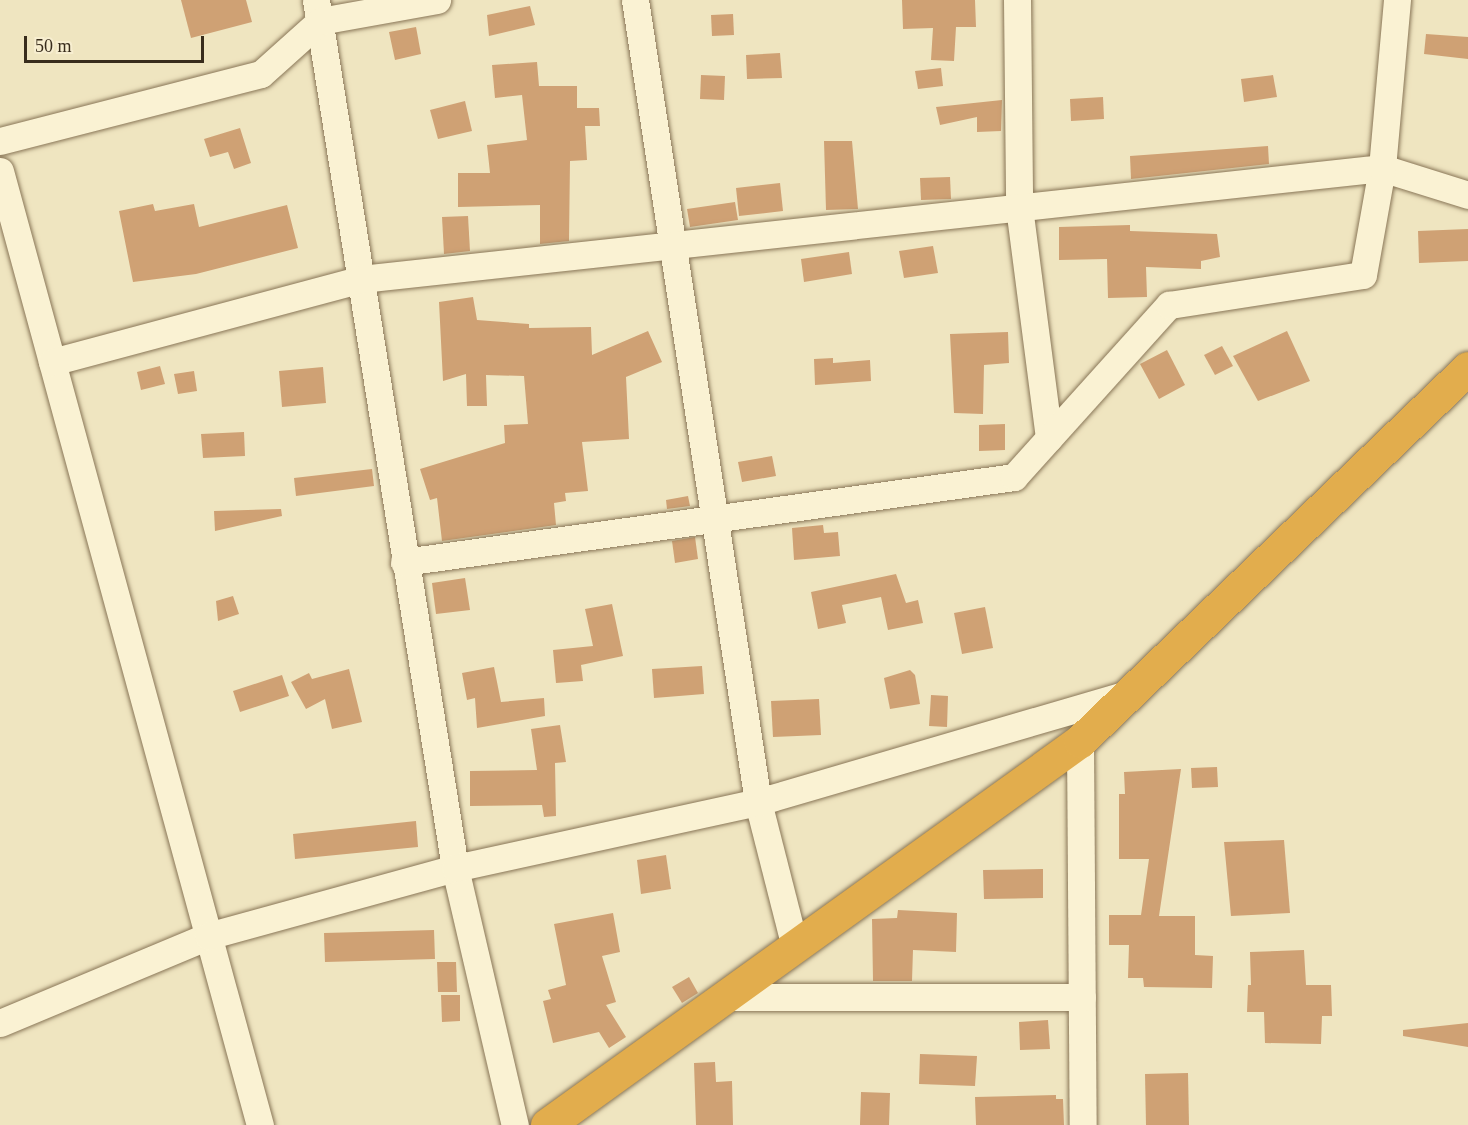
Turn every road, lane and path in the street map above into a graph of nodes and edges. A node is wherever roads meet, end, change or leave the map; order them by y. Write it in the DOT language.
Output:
graph roads {
  1 [pos="437,0"];
  2 [pos="635,0"];
  3 [pos="1017,0"];
  4 [pos="1397,0"];
  5 [pos="318,11"];
  6 [pos="0,141"];
  7 [pos="1382,168"];
  8 [pos="0,171"];
  9 [pos="1468,195"];
  10 [pos="1019,207"];
  11 [pos="673,244"];
  12 [pos="361,279"];
  13 [pos="52,362"];
  14 [pos="1468,368"];
  15 [pos="1049,438"];
  16 [pos="712,519"];
  17 [pos="404,562"];
  18 [pos="1128,694"];
  19 [pos="1080,741"];
  20 [pos="759,802"];
  21 [pos="455,868"];
  22 [pos="208,936"];
  23 [pos="795,947"];
  24 [pos="722,996"];
  25 [pos="1082,997"];
  26 [pos="0,1023"];
  27 [pos="260,1125"];
  28 [pos="515,1125"];
  29 [pos="547,1125"];
  30 [pos="1083,1125"];
  1 -- 5 [label="street"];
  2 -- 11 [label="street"];
  3 -- 10 [label="street"];
  4 -- 7 [label="street"];
  5 -- 6 [label="street"];
  5 -- 12 [label="street"];
  7 -- 9 [label="street"];
  7 -- 10 [label="street"];
  7 -- 15 [label="street"];
  8 -- 13 [label="street"];
  10 -- 11 [label="street"];
  10 -- 15 [label="street"];
  11 -- 12 [label="street"];
  11 -- 16 [label="street"];
  12 -- 13 [label="street"];
  12 -- 17 [label="street"];
  13 -- 22 [label="street"];
  14 -- 18 [label="highway"];
  15 -- 16 [label="street"];
  16 -- 17 [label="street"];
  16 -- 20 [label="street"];
  17 -- 21 [label="street"];
  18 -- 19 [label="highway"];
  18 -- 20 [label="street"];
  19 -- 23 [label="highway"];
  19 -- 25 [label="street"];
  20 -- 21 [label="street"];
  20 -- 23 [label="street"];
  21 -- 22 [label="street"];
  21 -- 28 [label="street"];
  22 -- 26 [label="street"];
  22 -- 27 [label="street"];
  23 -- 24 [label="highway"];
  24 -- 25 [label="street"];
  24 -- 29 [label="highway"];
  25 -- 30 [label="street"];
}
